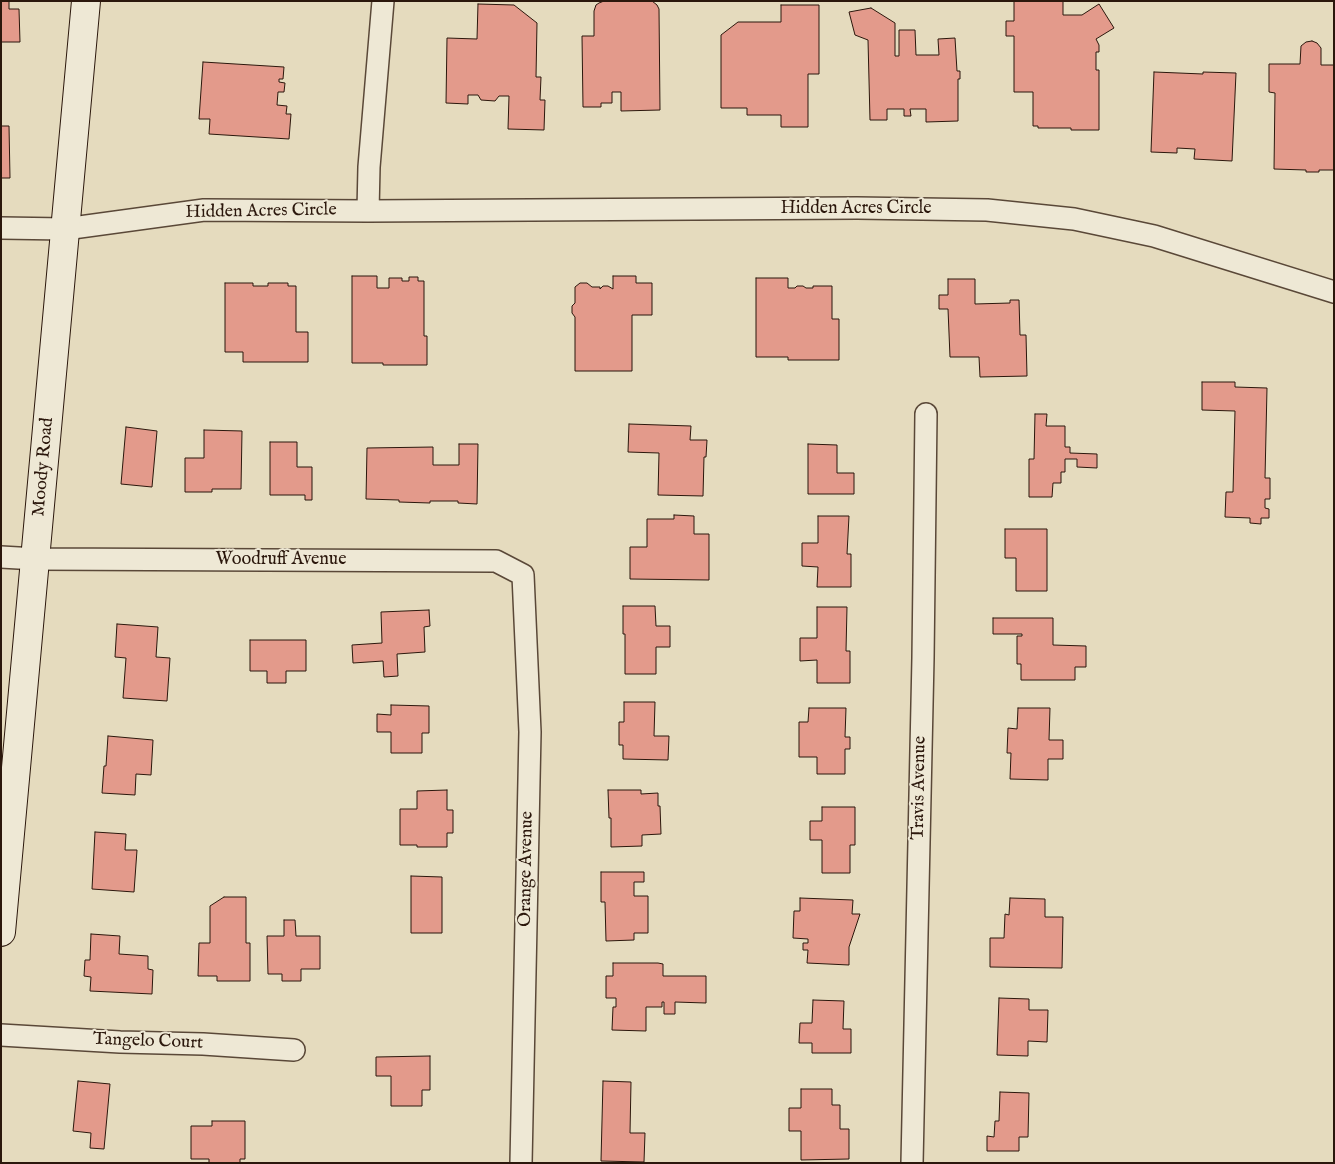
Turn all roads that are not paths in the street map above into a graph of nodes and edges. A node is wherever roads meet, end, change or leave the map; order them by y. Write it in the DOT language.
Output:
graph roads {
  1 [pos="86,1"];
  2 [pos="383,1"];
  3 [pos="368,211"];
  4 [pos="1,228"];
  5 [pos="65,229"];
  6 [pos="1334,292"];
  7 [pos="926,414"];
  8 [pos="1,557"];
  9 [pos="36,559"];
  10 [pos="523,576"];
  11 [pos="1,932"];
  12 [pos="1,1035"];
  13 [pos="294,1050"];
  14 [pos="521,1163"];
  15 [pos="912,1163"];
  1 -- 5 [label="street, Moody Road"];
  2 -- 3 [label="street"];
  3 -- 5 [label="street, Hidden Acres Circle"];
  3 -- 6 [label="street, Hidden Acres Circle"];
  4 -- 5 [label="street, Hidden Acres Circle"];
  5 -- 9 [label="street, Moody Road"];
  7 -- 15 [label="street, Travis Avenue"];
  8 -- 9 [label="street, Woodruff Avenue"];
  9 -- 10 [label="street, Woodruff Avenue"];
  9 -- 11 [label="street, Moody Road"];
  10 -- 14 [label="street, Orange Avenue"];
  12 -- 13 [label="street, Tangelo Court"];
}
